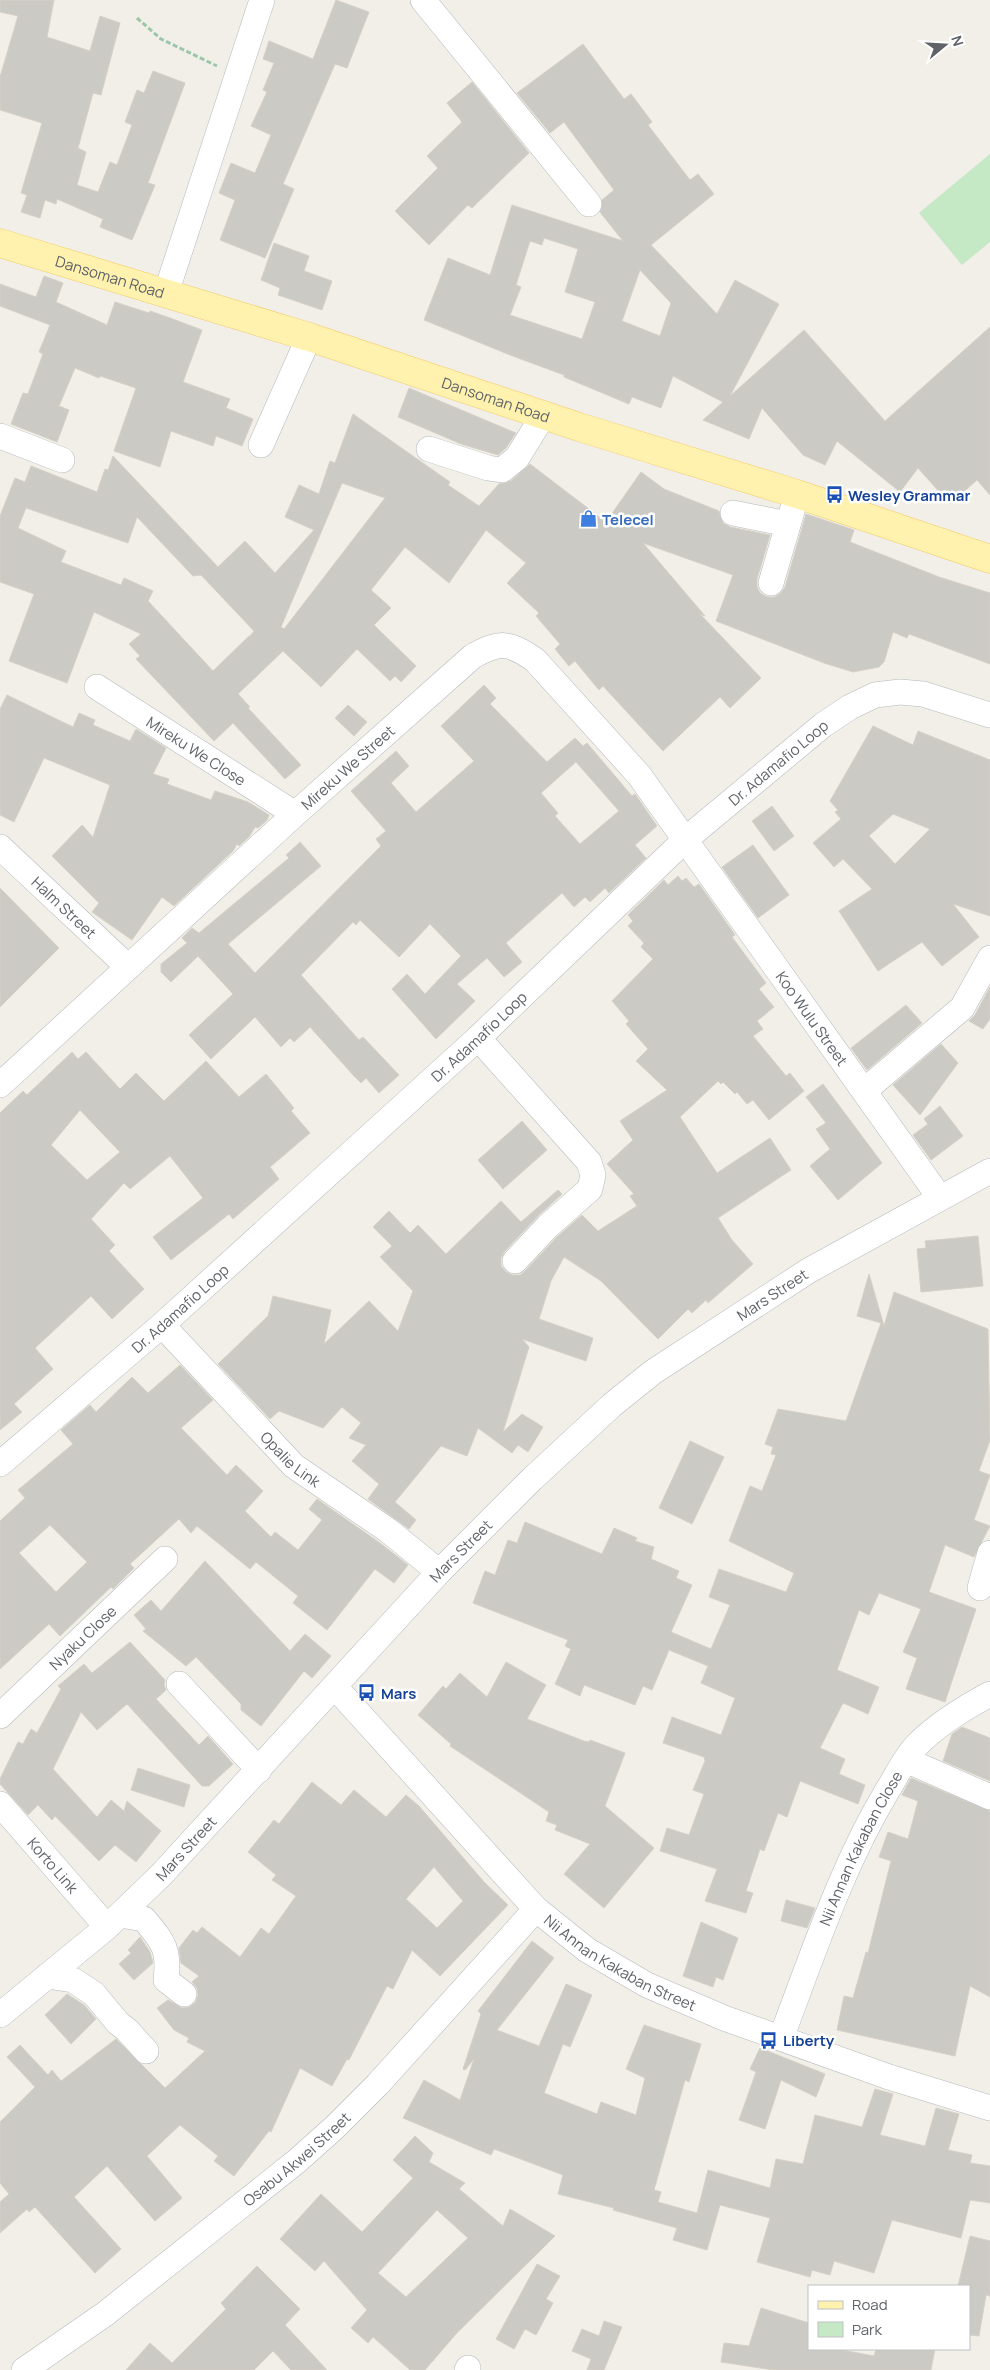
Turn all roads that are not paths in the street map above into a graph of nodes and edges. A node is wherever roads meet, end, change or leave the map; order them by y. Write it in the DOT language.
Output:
graph roads {
  1 [pos="262,0"];
  2 [pos="423,0"];
  3 [pos="589,204"];
  4 [pos="0,242"];
  5 [pos="166,293"];
  6 [pos="309,337"];
  7 [pos="543,416"];
  8 [pos="0,436"];
  9 [pos="261,445"];
  10 [pos="429,449"];
  11 [pos="62,460"];
  12 [pos="797,494"];
  13 [pos="733,513"];
  14 [pos="788,524"];
  15 [pos="990,559"];
  16 [pos="771,583"];
  17 [pos="97,687"];
  18 [pos="990,715"];
  19 [pos="295,814"];
  20 [pos="686,839"];
  21 [pos="0,847"];
  22 [pos="990,958"];
  23 [pos="128,967"];
  24 [pos="478,1038"];
  25 [pos="0,1085"];
  26 [pos="864,1091"];
  27 [pos="990,1171"];
  28 [pos="940,1198"];
  29 [pos="514,1261"];
  30 [pos="162,1325"];
  31 [pos="0,1464"];
  32 [pos="990,1553"];
  33 [pos="166,1560"];
  34 [pos="439,1572"];
  35 [pos="980,1588"];
  36 [pos="179,1684"];
  37 [pos="335,1687"];
  38 [pos="990,1694"];
  39 [pos="0,1716"];
  40 [pos="906,1760"];
  41 [pos="259,1770"];
  42 [pos="990,1797"];
  43 [pos="0,1804"];
  44 [pos="536,1909"];
  45 [pos="113,1921"];
  46 [pos="47,1976"];
  47 [pos="184,1994"];
  48 [pos="0,2015"];
  49 [pos="781,2038"];
  50 [pos="146,2051"];
  51 [pos="990,2108"];
  52 [pos="24,2370"];
  1 -- 5 [label="street"];
  2 -- 3 [label="street"];
  4 -- 5 [label="main road, Dansoman Road"];
  5 -- 6 [label="main road, Dansoman Road"];
  6 -- 7 [label="main road, Dansoman Road"];
  6 -- 9 [label="street"];
  7 -- 10 [label="street"];
  7 -- 12 [label="main road, Dansoman Road"];
  8 -- 11 [label="street"];
  12 -- 14 [label="street"];
  12 -- 15 [label="main road, Dansoman Road"];
  13 -- 14 [label="street"];
  14 -- 16 [label="street"];
  17 -- 19 [label="street, Mireku We Close"];
  18 -- 20 [label="street, Dr. Adamafio Loop"];
  19 -- 20 [label="street, Mireku We Street"];
  19 -- 23 [label="street, Mireku We Street"];
  20 -- 24 [label="street, Dr. Adamafio Loop"];
  20 -- 26 [label="street, Koo Wulu Street"];
  21 -- 23 [label="street, Halm Street"];
  22 -- 26 [label="street"];
  23 -- 25 [label="street, Mireku We Street"];
  24 -- 29 [label="street"];
  24 -- 30 [label="street, Dr. Adamafio Loop"];
  26 -- 28 [label="street, Koo Wulu Street"];
  27 -- 28 [label="street, Mars Street"];
  28 -- 34 [label="street, Mars Street"];
  30 -- 31 [label="street, Dr. Adamafio Loop"];
  30 -- 34 [label="street, Opalie Link"];
  32 -- 35 [label="street"];
  33 -- 39 [label="street, Nyaku Close"];
  34 -- 37 [label="street, Mars Street"];
  36 -- 41 [label="street"];
  37 -- 41 [label="street, Mars Street"];
  37 -- 44 [label="street, Nii Annan Kakaban Street"];
  38 -- 40 [label="street, Nii Annan Kakaban Close"];
  40 -- 42 [label="street"];
  40 -- 49 [label="street, Nii Annan Kakaban Close"];
  41 -- 45 [label="street, Mars Street"];
  43 -- 45 [label="street, Korto Link"];
  44 -- 49 [label="street, Nii Annan Kakaban Street"];
  44 -- 52 [label="street, Osabu Akwei Street"];
  45 -- 46 [label="street, Mars Street"];
  45 -- 47 [label="street"];
  46 -- 48 [label="street, Mars Street"];
  46 -- 50 [label="street"];
  49 -- 51 [label="street, Nii Annan Kakaban Street"];
}
